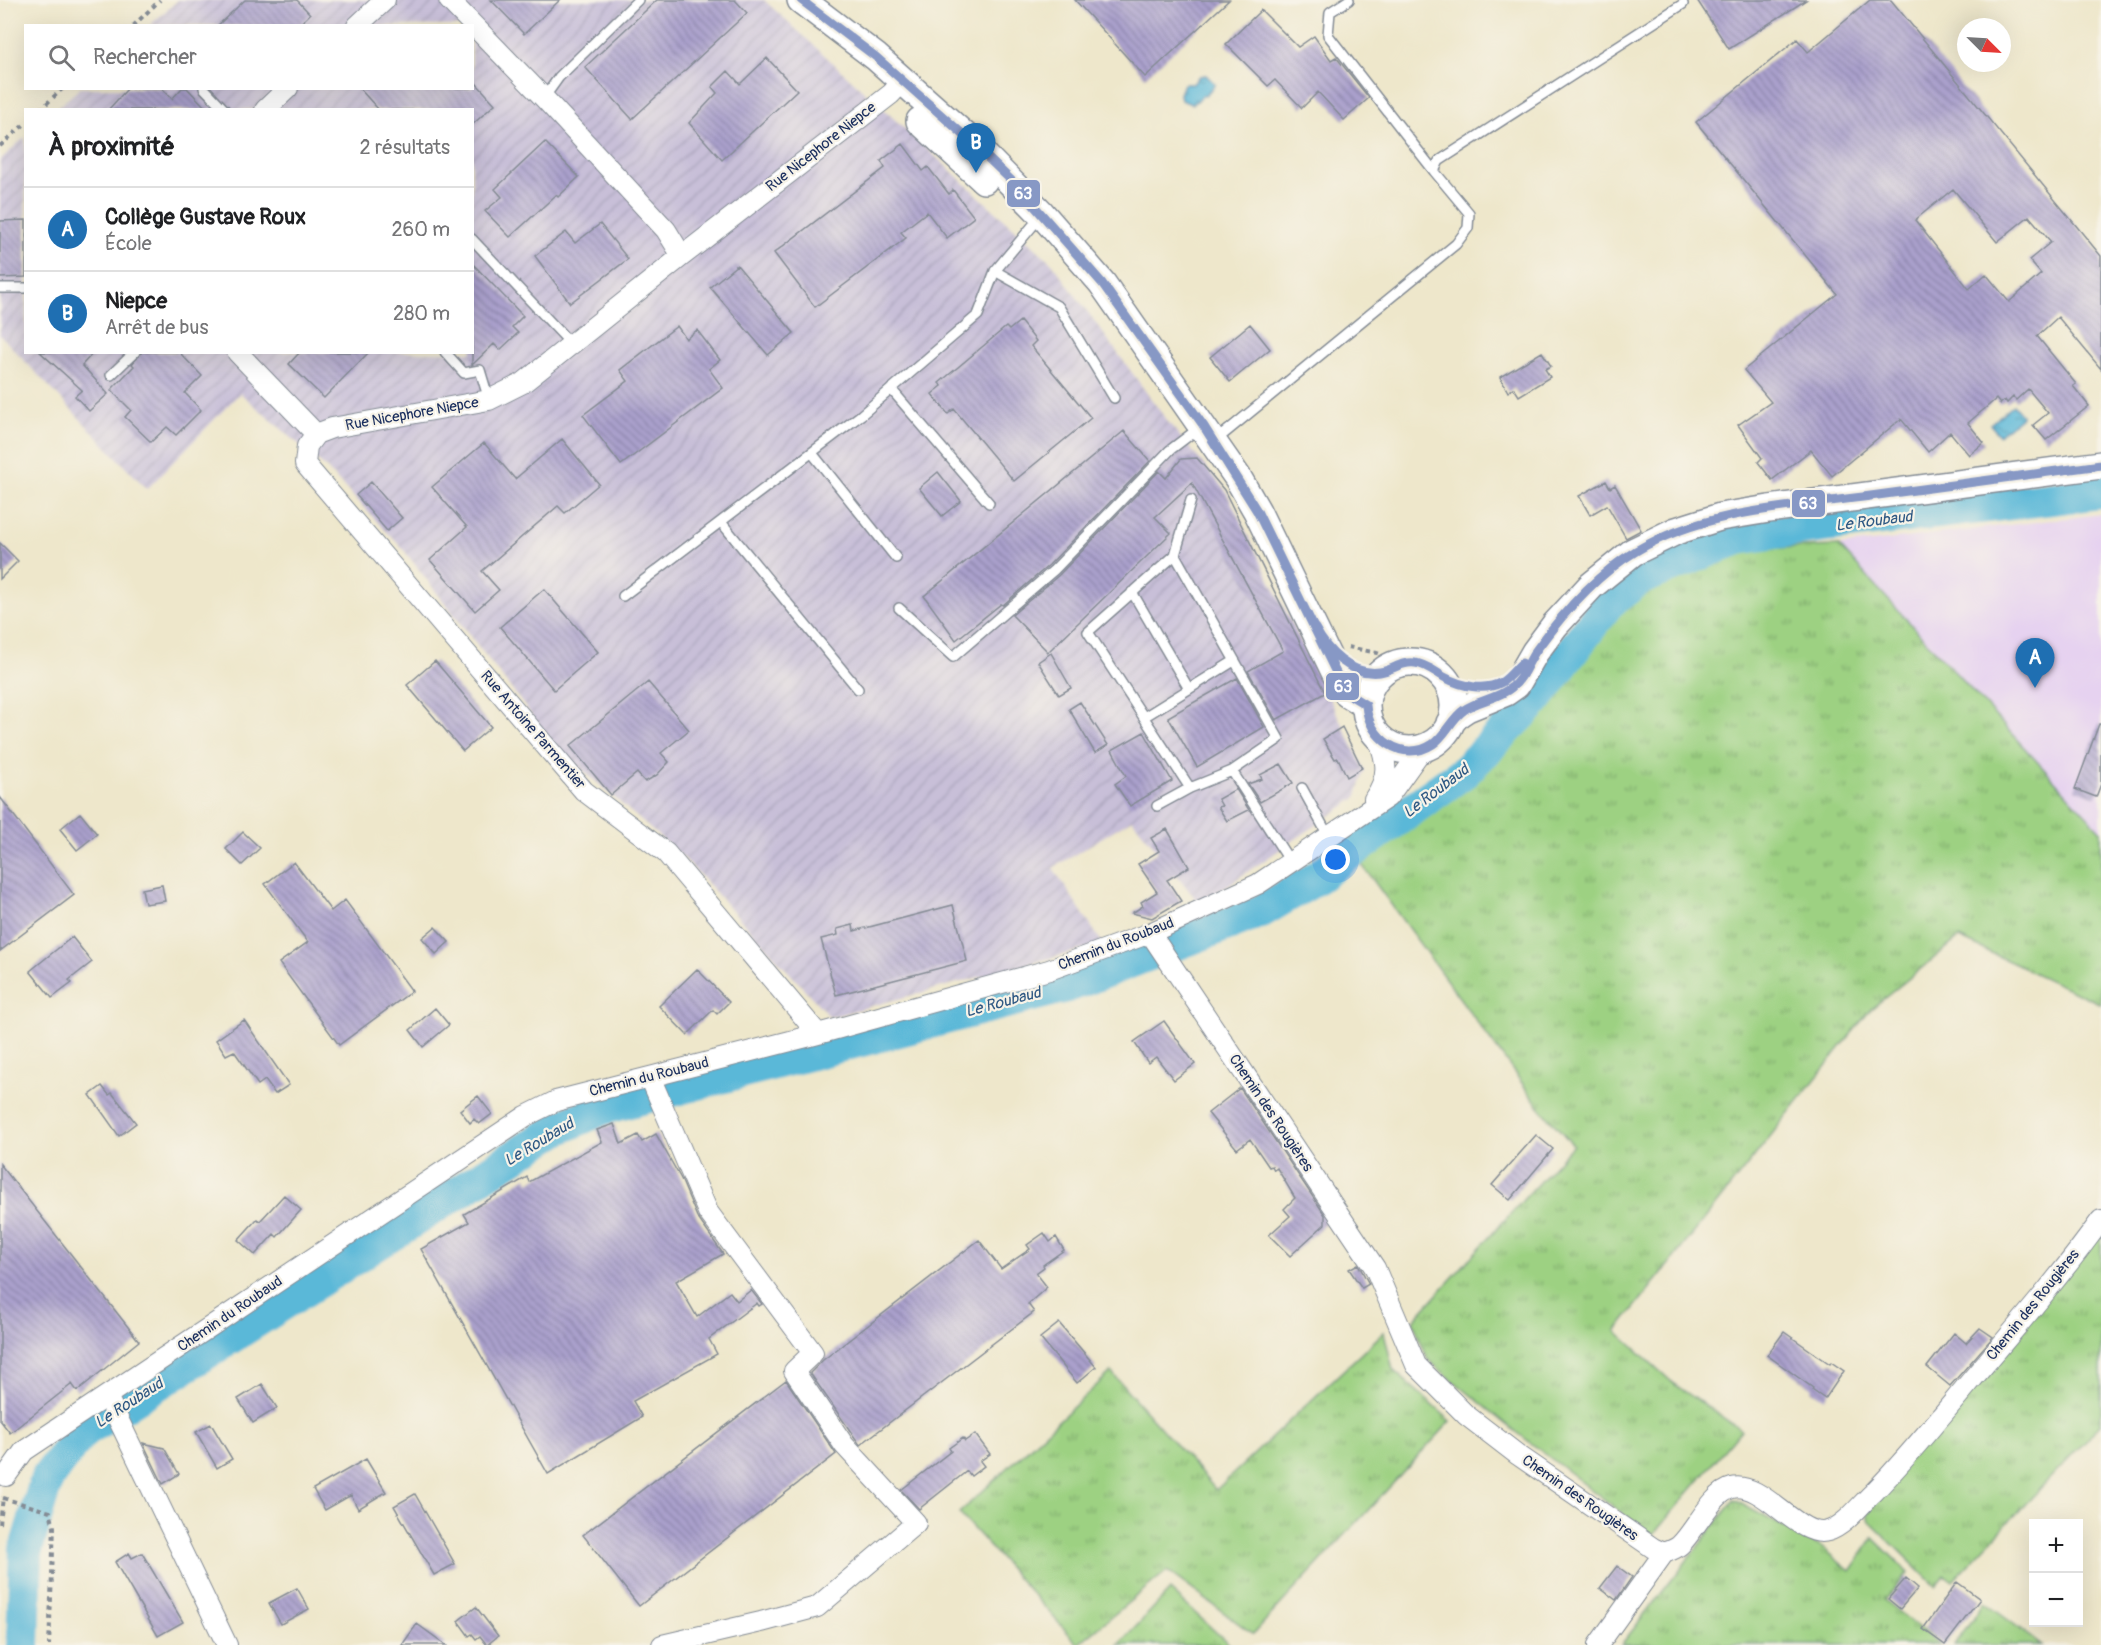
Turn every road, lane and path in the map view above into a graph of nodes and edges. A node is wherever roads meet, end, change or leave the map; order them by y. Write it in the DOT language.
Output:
graph roads {
  1 [pos="160,0"];
  2 [pos="385,0"];
  3 [pos="449,0"];
  4 [pos="638,0"];
  5 [pos="801,0"];
  6 [pos="1349,0"];
  7 [pos="1683,4"];
  8 [pos="134,24"];
  9 [pos="359,24"];
  10 [pos="472,24"];
  11 [pos="474,26"];
  12 [pos="897,87"];
  13 [pos="61,90"];
  14 [pos="206,90"];
  15 [pos="286,90"];
  16 [pos="544,98"];
  17 [pos="42,108"];
  18 [pos="223,108"];
  19 [pos="267,108"];
  20 [pos="24,125"];
  21 [pos="0,146"];
  22 [pos="1434,171"];
  23 [pos="1035,223"];
  24 [pos="474,241"];
  25 [pos="1073,249"];
  26 [pos="682,256"];
  27 [pos="995,271"];
  28 [pos="0,288"];
  29 [pos="24,288"];
  30 [pos="573,346"];
  31 [pos="133,354"];
  32 [pos="239,354"];
  33 [pos="447,354"];
  34 [pos="111,375"];
  35 [pos="891,389"];
  36 [pos="1114,399"];
  37 [pos="489,400"];
  38 [pos="316,434"];
  39 [pos="1208,434"];
  40 [pos="812,453"];
  41 [pos="2101,465"];
  42 [pos="1191,500"];
  43 [pos="989,503"];
  44 [pos="721,522"];
  45 [pos="1175,555"];
  46 [pos="896,558"];
  47 [pos="1132,592"];
  48 [pos="623,596"];
  49 [pos="899,608"];
  50 [pos="1317,633"];
  51 [pos="1535,652"];
  52 [pos="1234,661"];
  53 [pos="1393,667"];
  54 [pos="1441,675"];
  55 [pos="858,689"];
  56 [pos="1189,689"];
  57 [pos="1366,705"];
  58 [pos="1144,717"];
  59 [pos="1450,723"];
  60 [pos="1378,737"];
  61 [pos="1423,748"];
  62 [pos="1232,771"];
  63 [pos="1190,788"];
  64 [pos="1302,789"];
  65 [pos="1157,806"];
  66 [pos="1361,815"];
  67 [pos="1329,837"];
  68 [pos="1291,863"];
  69 [pos="1153,937"];
  70 [pos="818,1034"];
  71 [pos="650,1078"];
  72 [pos="2101,1220"];
  73 [pos="107,1396"];
  74 [pos="6,1476"];
  75 [pos="3,1498"];
  76 [pos="0,1524"];
  77 [pos="1664,1553"];
  78 [pos="49,1645"];
  79 [pos="227,1645"];
  80 [pos="662,1645"];
  81 [pos="1598,1645"];
  1 -- 8 [label="path"];
  2 -- 9 [label="street"];
  3 -- 10 [label="street"];
  4 -- 16 [label="lane"];
  5 -- 12 [label="street"];
  6 -- 22 [label="lane"];
  7 -- 22 [label="lane"];
  11 -- 16 [label="street"];
  12 -- 23 [label="street"];
  12 -- 25 [label="street"];
  12 -- 26 [label="street, Rue Nicephore Niepce"];
  13 -- 17 [label="path"];
  14 -- 18 [label="lane"];
  15 -- 19 [label="street"];
  16 -- 26 [label="street"];
  20 -- 21 [label="path"];
  22 -- 39 [label="lane"];
  23 -- 25 [label="street"];
  23 -- 27 [label="lane"];
  24 -- 30 [label="lane"];
  25 -- 39 [label="street"];
  26 -- 30 [label="street, Rue Nicephore Niepce"];
  27 -- 35 [label="lane"];
  27 -- 36 [label="lane"];
  28 -- 29 [label="lane"];
  30 -- 37 [label="street, Rue Nicephore Niepce"];
  31 -- 34 [label="lane"];
  32 -- 38 [label="street"];
  33 -- 37 [label="lane"];
  35 -- 40 [label="lane"];
  35 -- 43 [label="lane"];
  37 -- 38 [label="street, Rue Nicephore Niepce"];
  38 -- 70 [label="street, Rue Antoine Parmentier"];
  39 -- 49 [label="lane"];
  39 -- 50 [label="street"];
  40 -- 44 [label="lane"];
  40 -- 46 [label="lane"];
  41 -- 51 [label="street"];
  42 -- 45 [label="lane"];
  44 -- 48 [label="lane"];
  44 -- 55 [label="lane"];
  45 -- 47 [label="lane"];
  45 -- 52 [label="lane"];
  47 -- 56 [label="lane"];
  47 -- 58 [label="lane"];
  50 -- 53 [label="path"];
  50 -- 53 [label="street"];
  50 -- 57 [label="street"];
  51 -- 54 [label="street"];
  51 -- 59 [label="street"];
  52 -- 56 [label="lane"];
  52 -- 62 [label="lane"];
  53 -- 54 [label="street"];
  53 -- 57 [label="street"];
  54 -- 59 [label="street"];
  56 -- 58 [label="lane"];
  57 -- 60 [label="street"];
  58 -- 63 [label="lane"];
  59 -- 61 [label="street"];
  60 -- 61 [label="street"];
  60 -- 66 [label="street, Chemin du Roubaud"];
  61 -- 66 [label="street, Chemin du Roubaud"];
  62 -- 63 [label="lane"];
  62 -- 68 [label="lane"];
  63 -- 65 [label="lane"];
  64 -- 67 [label="lane"];
  66 -- 67 [label="street, Chemin du Roubaud"];
  67 -- 68 [label="street, Chemin du Roubaud"];
  68 -- 69 [label="street, Chemin du Roubaud"];
  69 -- 70 [label="street, Chemin du Roubaud"];
  69 -- 77 [label="street, Chemin des Rougières"];
  70 -- 71 [label="street, Chemin du Roubaud"];
  71 -- 73 [label="street, Chemin du Roubaud"];
  71 -- 80 [label="street"];
  72 -- 77 [label="street, Chemin des Rougières"];
  73 -- 74 [label="street, Chemin du Roubaud"];
  73 -- 79 [label="street"];
  74 -- 75 [label="path"];
  75 -- 76 [label="path"];
  75 -- 78 [label="path"];
  77 -- 81 [label="street"];
}
